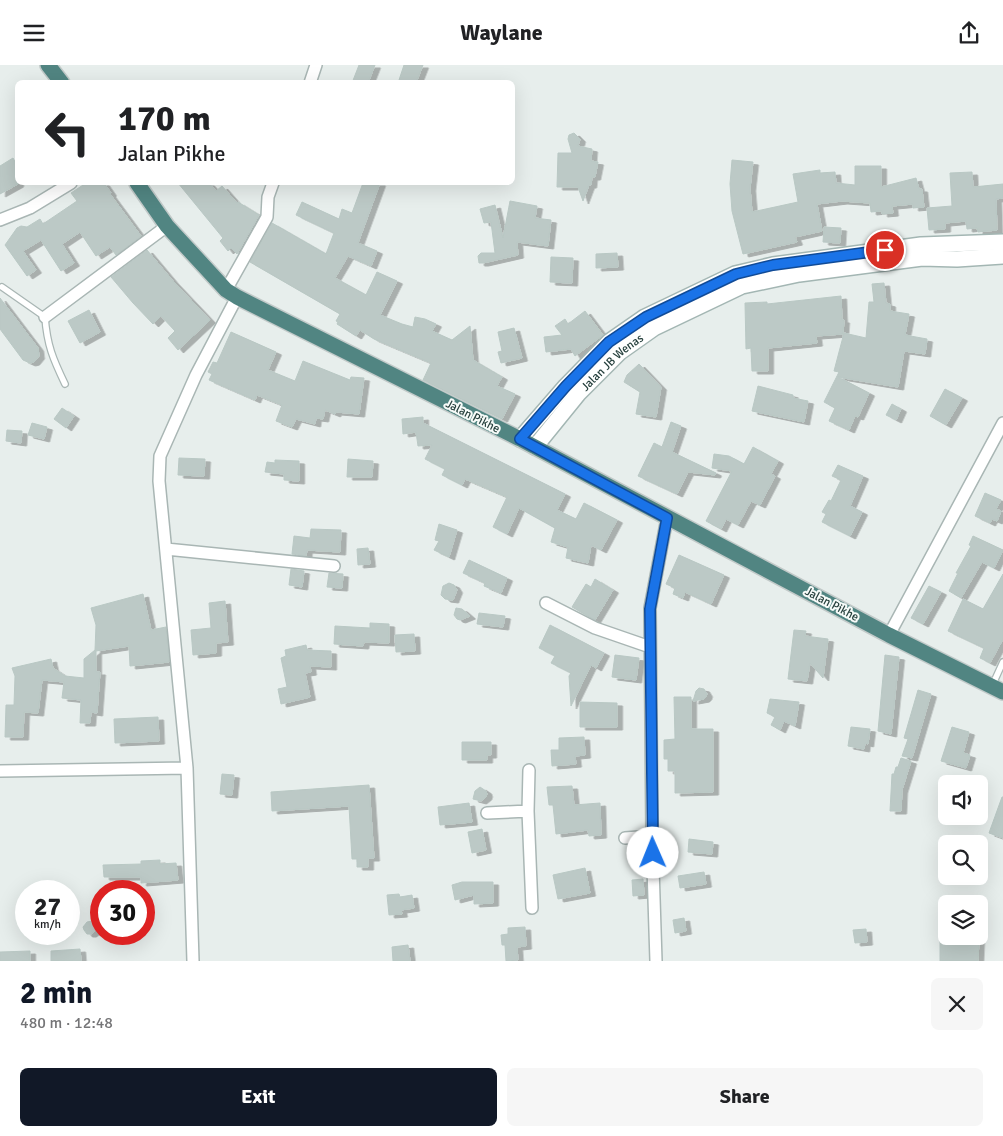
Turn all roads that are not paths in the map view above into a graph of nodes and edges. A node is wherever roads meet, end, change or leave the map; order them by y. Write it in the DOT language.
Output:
graph roads {
  1 [pos="48,65"];
  2 [pos="316,65"];
  3 [pos="60,80"];
  4 [pos="311,80"];
  5 [pos="68,185"];
  6 [pos="138,185"];
  7 [pos="272,185"];
  8 [pos="0,220"];
  9 [pos="167,226"];
  10 [pos="1003,242"];
  11 [pos="922,251"];
  12 [pos="1003,256"];
  13 [pos="2,287"];
  14 [pos="232,293"];
  15 [pos="45,317"];
  16 [pos="65,384"];
  17 [pos="1003,423"];
  18 [pos="520,439"];
  19 [pos="535,447"];
  20 [pos="667,518"];
  21 [pos="166,549"];
  22 [pos="334,566"];
  23 [pos="546,603"];
  24 [pos="889,635"];
  25 [pos="650,647"];
  26 [pos="1003,661"];
  27 [pos="997,689"];
  28 [pos="186,768"];
  29 [pos="529,770"];
  30 [pos="0,771"];
  31 [pos="528,811"];
  32 [pos="488,813"];
  33 [pos="652,837"];
  34 [pos="625,838"];
  35 [pos="532,907"];
  36 [pos="193,961"];
  37 [pos="656,961"];
  1 -- 3 [label="highway"];
  2 -- 4 [label="street"];
  5 -- 8 [label="street"];
  6 -- 9 [label="highway, Jalan Pikhe"];
  7 -- 14 [label="street"];
  9 -- 14 [label="highway, Jalan Pikhe"];
  9 -- 15 [label="street"];
  10 -- 11 [label="main road, Jalan JB Wenas"];
  11 -- 12 [label="main road, Jalan JB Wenas"];
  11 -- 18 [label="main road, Jalan JB Wenas"];
  11 -- 19 [label="main road, Jalan JB Wenas"];
  13 -- 15 [label="lane"];
  14 -- 18 [label="highway, Jalan Pikhe"];
  14 -- 21 [label="street"];
  15 -- 16 [label="lane"];
  17 -- 24 [label="street"];
  18 -- 19 [label="highway, Jalan Pikhe"];
  19 -- 20 [label="highway, Jalan Pikhe"];
  20 -- 24 [label="highway, Jalan Pikhe"];
  20 -- 25 [label="street"];
  21 -- 22 [label="street"];
  21 -- 28 [label="street"];
  23 -- 25 [label="street"];
  24 -- 27 [label="highway, Jalan Pikhe"];
  25 -- 33 [label="street"];
  26 -- 27 [label="lane"];
  28 -- 30 [label="street"];
  28 -- 36 [label="street"];
  29 -- 31 [label="street"];
  31 -- 32 [label="street"];
  31 -- 35 [label="street"];
  33 -- 34 [label="street"];
  33 -- 37 [label="street"];
}
